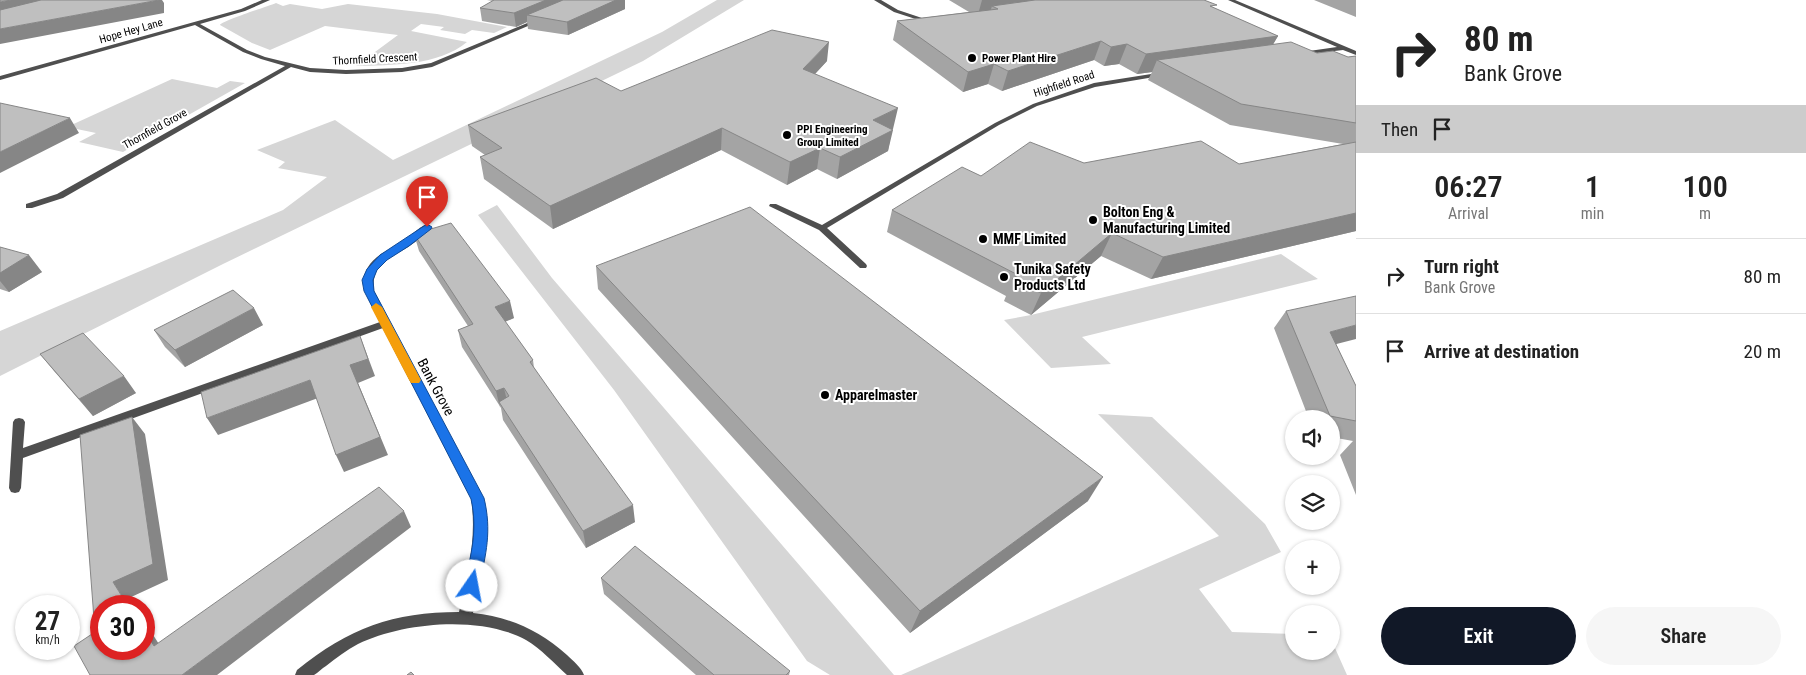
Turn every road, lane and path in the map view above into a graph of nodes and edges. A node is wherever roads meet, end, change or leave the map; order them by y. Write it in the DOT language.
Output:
graph roads {
  1 [pos="267,0"];
  2 [pos="877,0"];
  3 [pos="1231,0"];
  4 [pos="547,17"];
  5 [pos="934,22"];
  6 [pos="195,23"];
  7 [pos="1343,48"];
  8 [pos="1356,54"];
  9 [pos="1295,55"];
  10 [pos="289,66"];
  11 [pos="1170,73"];
  12 [pos="0,78"];
  13 [pos="29,206"];
  14 [pos="773,206"];
  15 [pos="427,227"];
  16 [pos="822,228"];
  17 [pos="863,266"];
  18 [pos="385,324"];
  19 [pos="19,422"];
  20 [pos="17,456"];
  21 [pos="15,488"];
  22 [pos="465,618"];
  23 [pos="302,675"];
  24 [pos="577,675"];
  1 -- 6 [label="street, Hope Hey Lane"];
  2 -- 5 [label="street"];
  3 -- 7 [label="street"];
  4 -- 10 [label="street, Thornfield Crescent"];
  6 -- 10 [label="street, Thornfield Crescent"];
  6 -- 12 [label="street, Hope Hey Lane"];
  7 -- 8 [label="street"];
  7 -- 9 [label="street"];
  10 -- 13 [label="street, Thornfield Grove"];
  11 -- 16 [label="street, Highfield Road"];
  14 -- 16 [label="street"];
  15 -- 18 [label="street, Bank Grove"];
  16 -- 17 [label="street"];
  18 -- 20 [label="street"];
  18 -- 22 [label="street, Bank Grove"];
  19 -- 20 [label="street"];
  20 -- 21 [label="street"];
  22 -- 23 [label="street"];
  22 -- 24 [label="street"];
}
